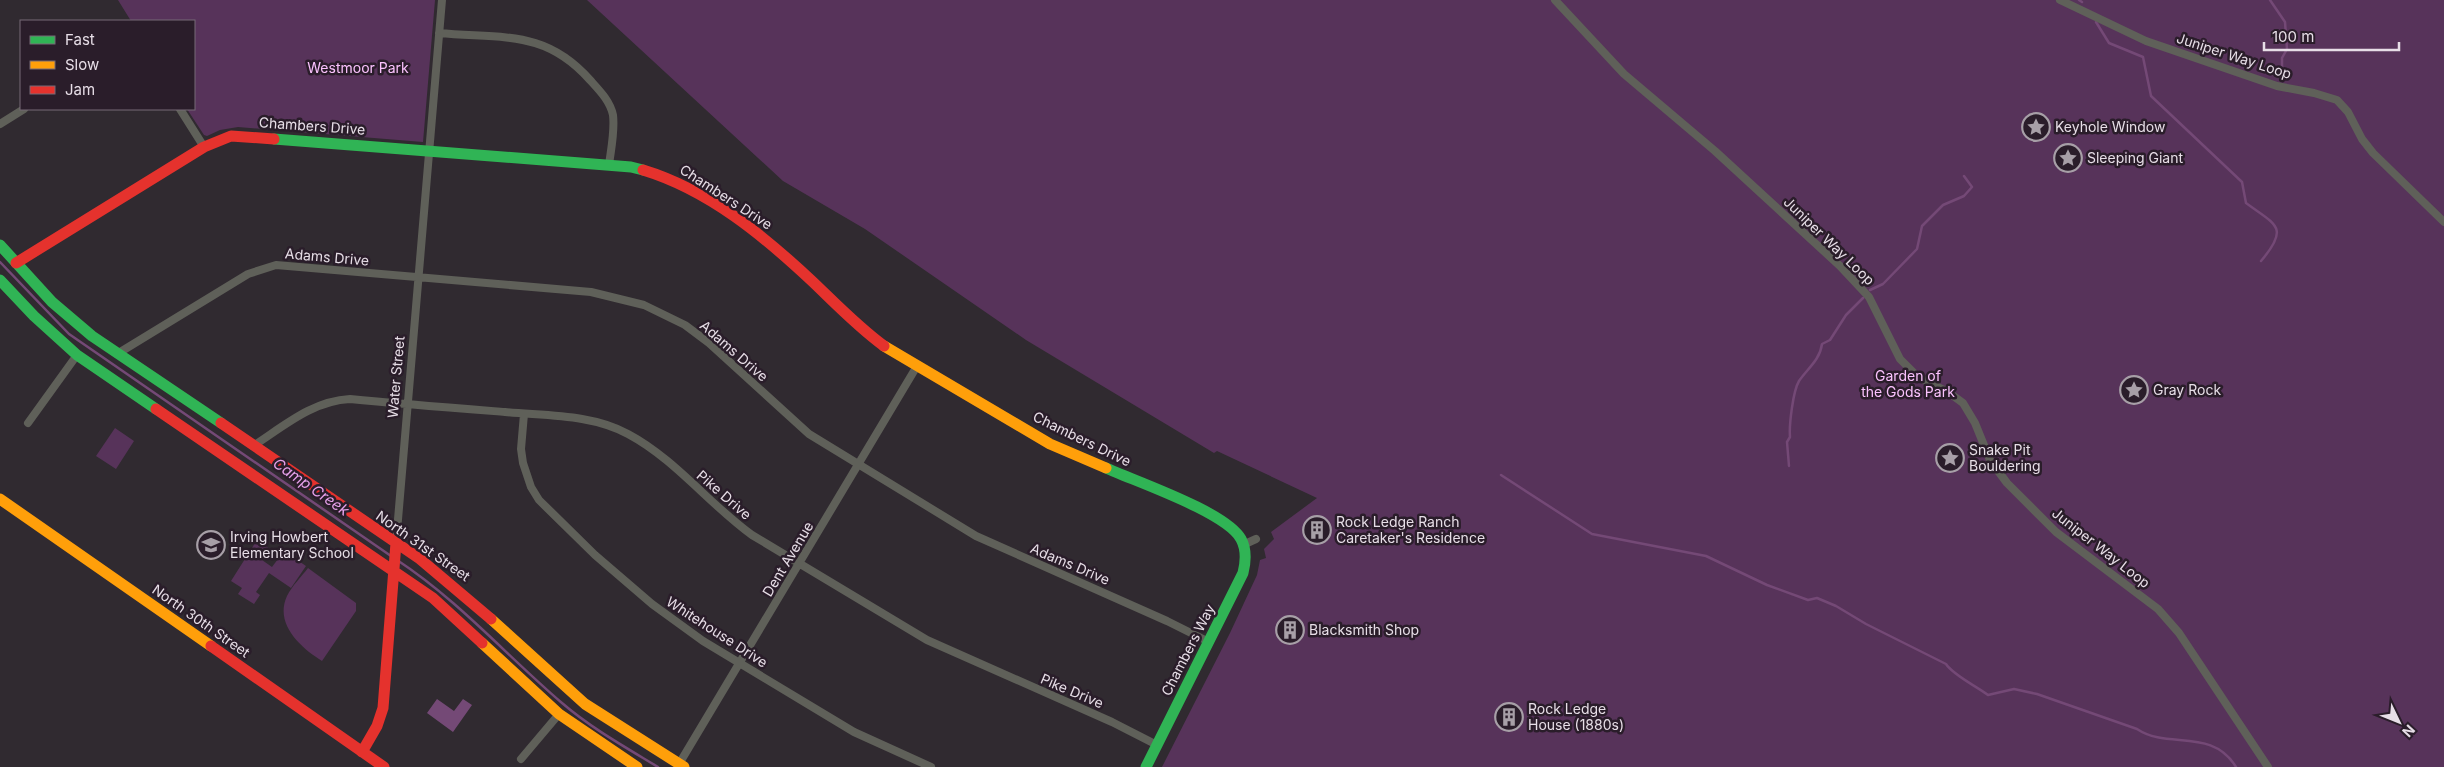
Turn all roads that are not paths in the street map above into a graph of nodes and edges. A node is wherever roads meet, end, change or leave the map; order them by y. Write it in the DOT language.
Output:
graph roads {
  1 [pos="442,0"];
  2 [pos="1555,0"];
  3 [pos="2060,0"];
  4 [pos="439,33"];
  5 [pos="22,110"];
  6 [pos="181,110"];
  7 [pos="0,124"];
  8 [pos="204,148"];
  9 [pos="430,150"];
  10 [pos="609,165"];
  11 [pos="2444,222"];
  12 [pos="0,245"];
  13 [pos="16,263"];
  14 [pos="420,277"];
  15 [pos="0,280"];
  16 [pos="117,354"];
  17 [pos="77,355"];
  18 [pos="918,366"];
  19 [pos="408,404"];
  20 [pos="524,414"];
  21 [pos="28,423"];
  22 [pos="253,446"];
  23 [pos="860,464"];
  24 [pos="0,499"];
  25 [pos="1256,539"];
  26 [pos="396,543"];
  27 [pos="1244,544"];
  28 [pos="799,564"];
  29 [pos="395,571"];
  30 [pos="1209,642"];
  31 [pos="739,663"];
  32 [pos="559,714"];
  33 [pos="1157,744"];
  34 [pos="362,752"];
  35 [pos="521,759"];
  36 [pos="682,766"];
  37 [pos="2267,766"];
  38 [pos="384,767"];
  39 [pos="637,767"];
  40 [pos="931,767"];
  41 [pos="1146,767"];
  1 -- 4 [label="street, Water Street"];
  2 -- 37 [label="street, Juniper Way Loop"];
  3 -- 11 [label="street, Juniper Way Loop"];
  4 -- 9 [label="street, Water Street"];
  4 -- 10 [label="street"];
  5 -- 7 [label="street"];
  6 -- 8 [label="street"];
  8 -- 9 [label="street, Chambers Drive"];
  8 -- 13 [label="street, Chambers Drive"];
  9 -- 10 [label="street, Chambers Drive"];
  9 -- 14 [label="street, Water Street"];
  10 -- 18 [label="street, Chambers Drive"];
  12 -- 13 [label="street, North 31st Street"];
  13 -- 16 [label="street, North 31st Street"];
  14 -- 16 [label="street, Adams Drive"];
  14 -- 19 [label="street, Water Street"];
  14 -- 23 [label="street, Adams Drive"];
  15 -- 17 [label="street"];
  16 -- 22 [label="street, North 31st Street"];
  17 -- 21 [label="street"];
  17 -- 29 [label="street"];
  18 -- 23 [label="street, Dent Avenue"];
  18 -- 27 [label="street, Chambers Drive"];
  19 -- 20 [label="street, Pike Drive"];
  19 -- 22 [label="street, Pike Drive"];
  19 -- 26 [label="street, Water Street"];
  20 -- 28 [label="street, Pike Drive"];
  20 -- 31 [label="street, Whitehouse Drive"];
  22 -- 26 [label="street, North 31st Street"];
  23 -- 28 [label="street, Dent Avenue"];
  23 -- 30 [label="street, Adams Drive"];
  24 -- 34 [label="street, North 30th Street"];
  25 -- 27 [label="street"];
  26 -- 29 [label="street, Water Street"];
  26 -- 36 [label="street, North 31st Street"];
  27 -- 30 [label="street, Chambers Way"];
  28 -- 31 [label="street, Dent Avenue"];
  28 -- 33 [label="street, Pike Drive"];
  29 -- 32 [label="street"];
  29 -- 34 [label="street, Water Street"];
  30 -- 33 [label="street, Chambers Way"];
  31 -- 36 [label="street, Dent Avenue"];
  31 -- 40 [label="street, Whitehouse Drive"];
  32 -- 35 [label="street"];
  32 -- 39 [label="street"];
  33 -- 41 [label="street, Chambers Way"];
  34 -- 38 [label="street, North 30th Street"];
}
